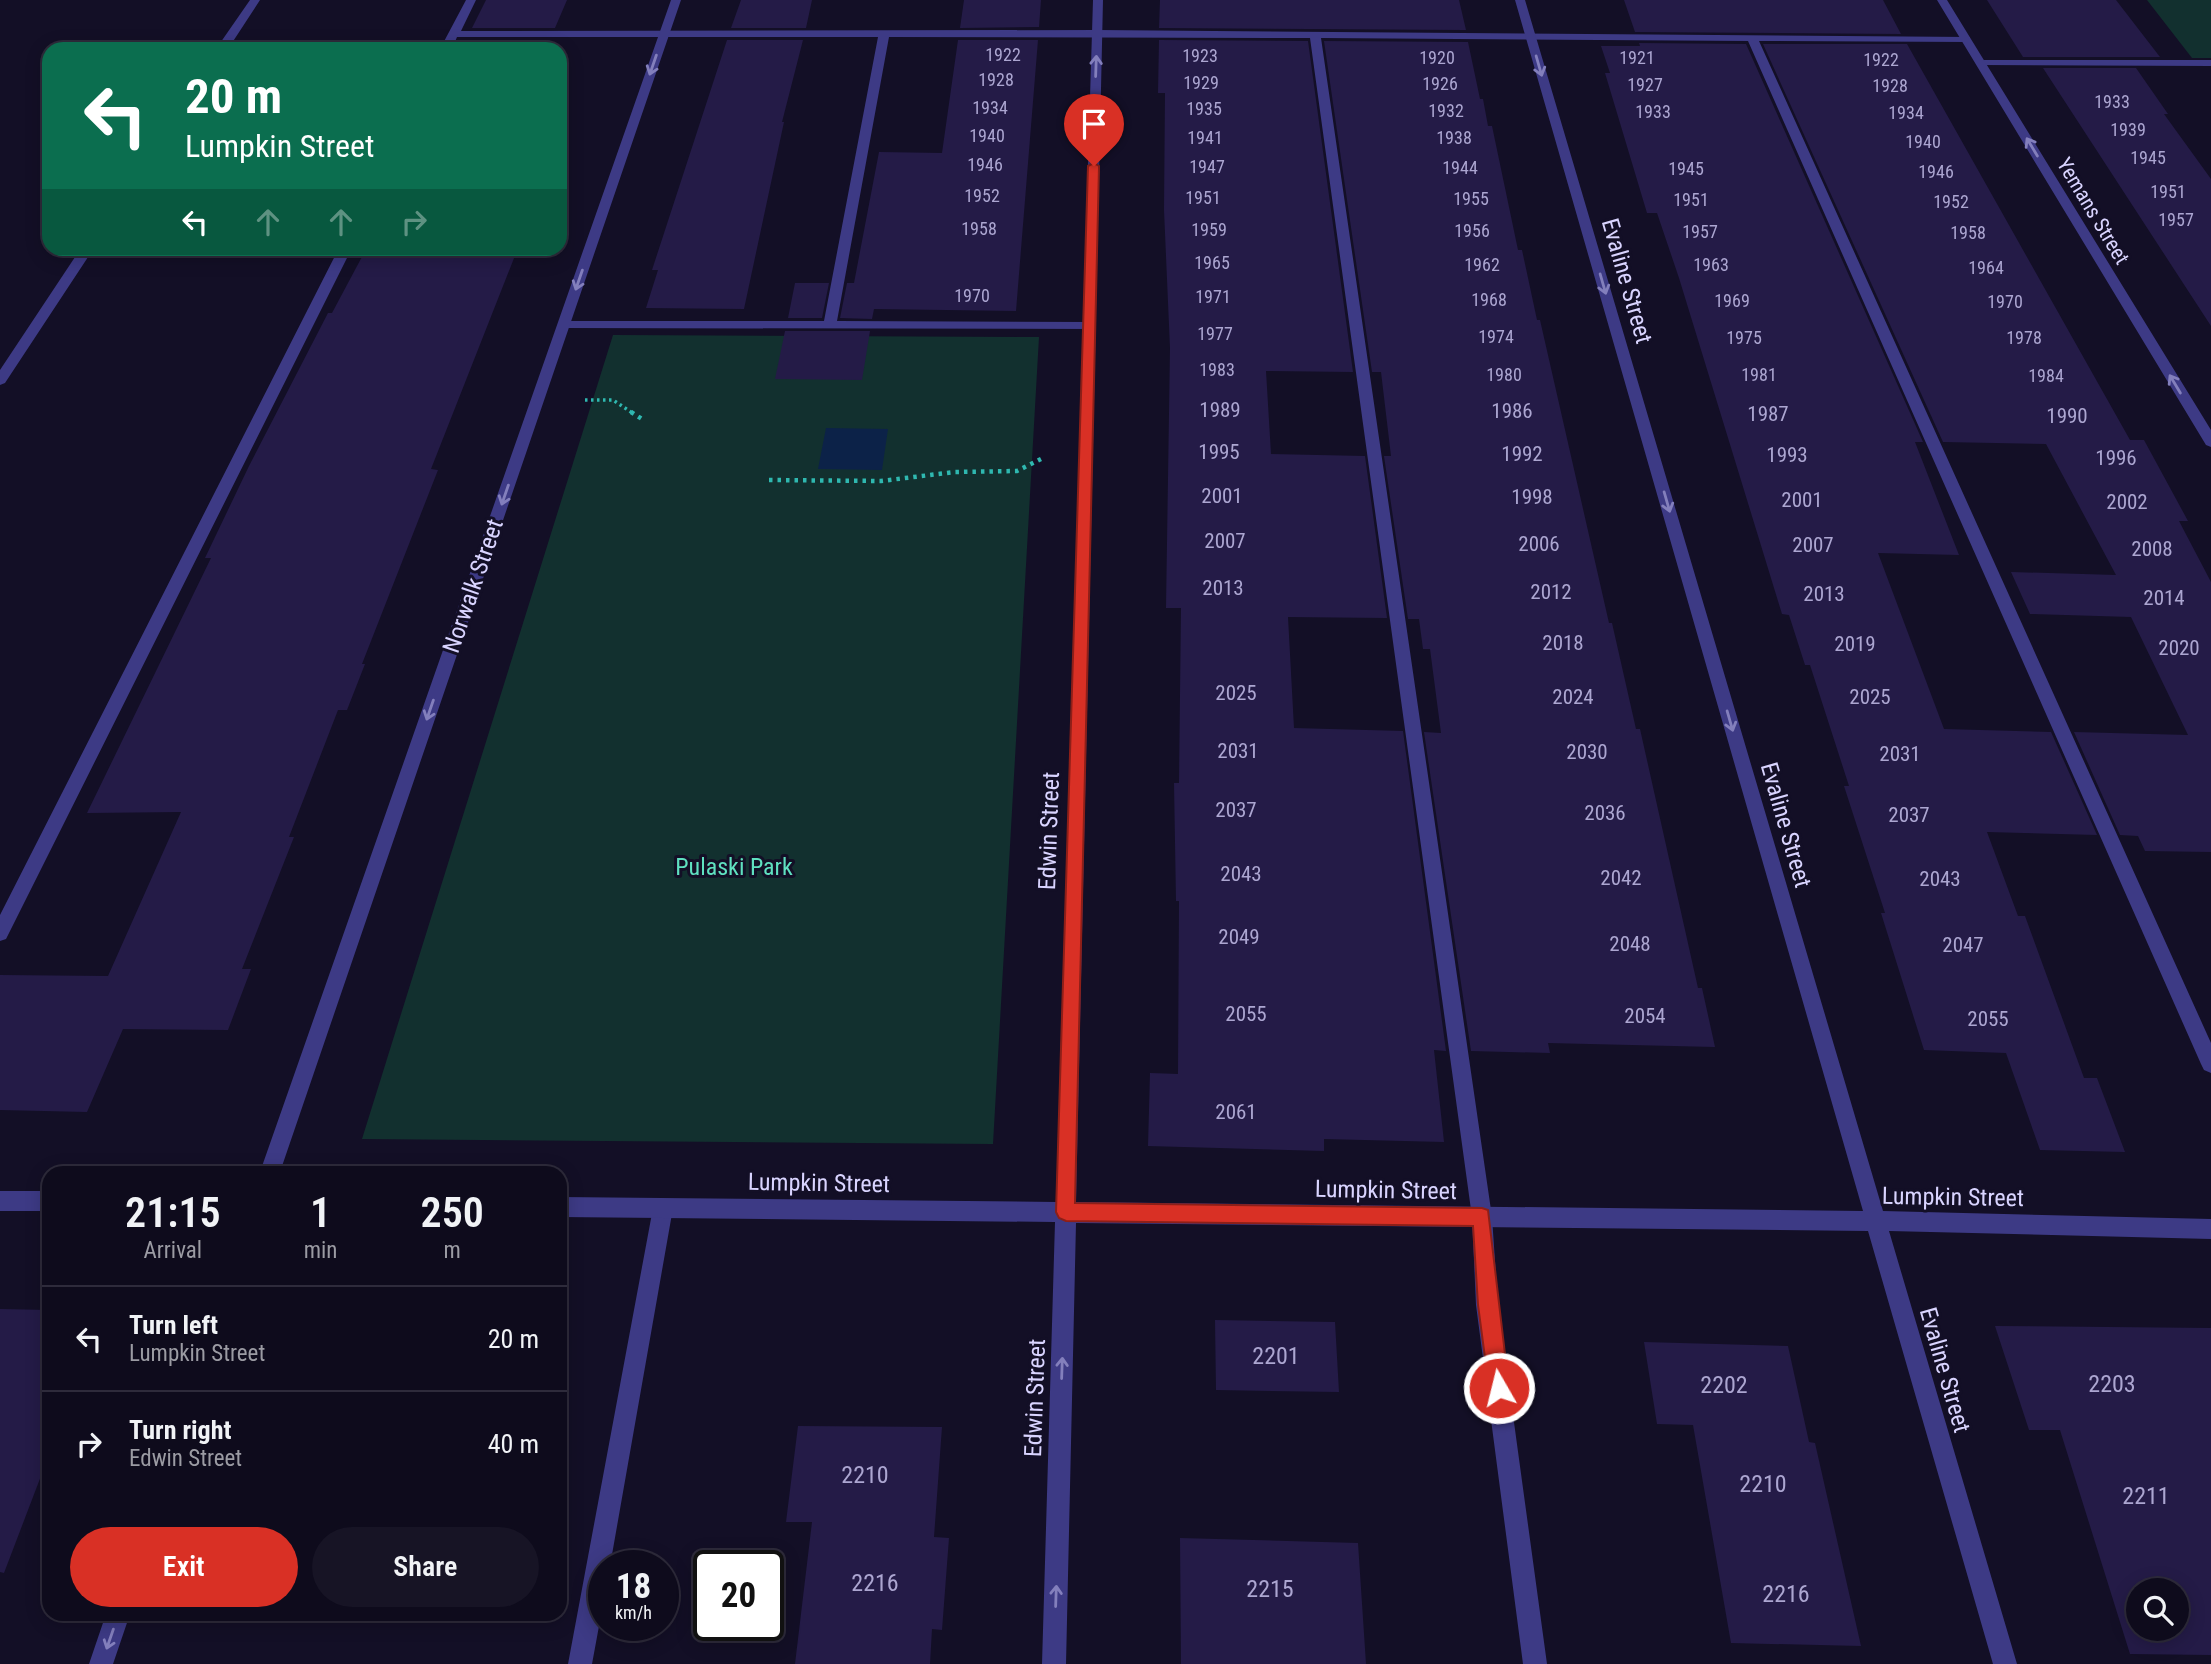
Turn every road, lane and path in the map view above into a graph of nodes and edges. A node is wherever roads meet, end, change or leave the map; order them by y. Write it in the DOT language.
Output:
graph roads {
  1 [pos="255,0"];
  2 [pos="471,0"];
  3 [pos="676,0"];
  4 [pos="1098,0"];
  5 [pos="1520,0"];
  6 [pos="1942,0"];
  7 [pos="1097,33"];
  8 [pos="454,34"];
  9 [pos="664,34"];
  10 [pos="884,34"];
  11 [pos="1315,35"];
  12 [pos="1531,37"];
  13 [pos="1752,38"];
  14 [pos="1966,39"];
  15 [pos="227,42"];
  16 [pos="450,42"];
  17 [pos="1980,62"];
  18 [pos="2211,63"];
  19 [pos="83,256"];
  20 [pos="342,256"];
  21 [pos="564,324"];
  22 [pos="830,325"];
  23 [pos="1089,326"];
  24 [pos="0,380"];
  25 [pos="584,400"];
  26 [pos="642,418"];
  27 [pos="2211,442"];
  28 [pos="1041,459"];
  29 [pos="769,480"];
  30 [pos="0,933"];
  31 [pos="2211,1064"];
  32 [pos="272,1166"];
  33 [pos="0,1201"];
  34 [pos="42,1201"];
  35 [pos="567,1207"];
  36 [pos="663,1208"];
  37 [pos="1066,1212"];
  38 [pos="1482,1217"];
  39 [pos="1876,1221"];
  40 [pos="2211,1229"];
  41 [pos="116,1621"];
  42 [pos="101,1664"];
  43 [pos="580,1664"];
  44 [pos="1054,1664"];
  45 [pos="1535,1664"];
  46 [pos="2005,1664"];
  1 -- 15 [label="street"];
  2 -- 8 [label="street"];
  3 -- 9 [label="street, Norwalk Street"];
  4 -- 7 [label="street, Edwin Street"];
  5 -- 12 [label="street, Evaline Street"];
  6 -- 14 [label="street, Yemans Street"];
  7 -- 10 [label="street"];
  7 -- 11 [label="street"];
  23 -- 7 [label="street, Edwin Street, one-way"];
  8 -- 9 [label="street"];
  8 -- 16 [label="street"];
  9 -- 10 [label="street"];
  9 -- 21 [label="street, Norwalk Street, one-way"];
  10 -- 22 [label="street"];
  11 -- 12 [label="street"];
  11 -- 38 [label="street"];
  12 -- 13 [label="street"];
  12 -- 39 [label="street, Evaline Street, one-way"];
  13 -- 14 [label="street"];
  13 -- 31 [label="street"];
  14 -- 17 [label="street, Yemans Street"];
  17 -- 18 [label="street"];
  27 -- 17 [label="street, Yemans Street, one-way"];
  19 -- 24 [label="street"];
  20 -- 30 [label="street"];
  21 -- 22 [label="street"];
  21 -- 32 [label="street, Norwalk Street, one-way"];
  22 -- 23 [label="street"];
  23 -- 37 [label="street, Edwin Street"];
  25 -- 26 [label="path"];
  28 -- 29 [label="path"];
  33 -- 34 [label="street"];
  35 -- 36 [label="street, Lumpkin Street"];
  36 -- 37 [label="street, Lumpkin Street"];
  36 -- 43 [label="street"];
  37 -- 38 [label="street, Lumpkin Street"];
  44 -- 37 [label="street, Edwin Street, one-way"];
  38 -- 39 [label="street, Lumpkin Street"];
  38 -- 45 [label="street"];
  39 -- 40 [label="street, Lumpkin Street"];
  39 -- 46 [label="street, Evaline Street"];
  41 -- 42 [label="street, one-way"];
}
